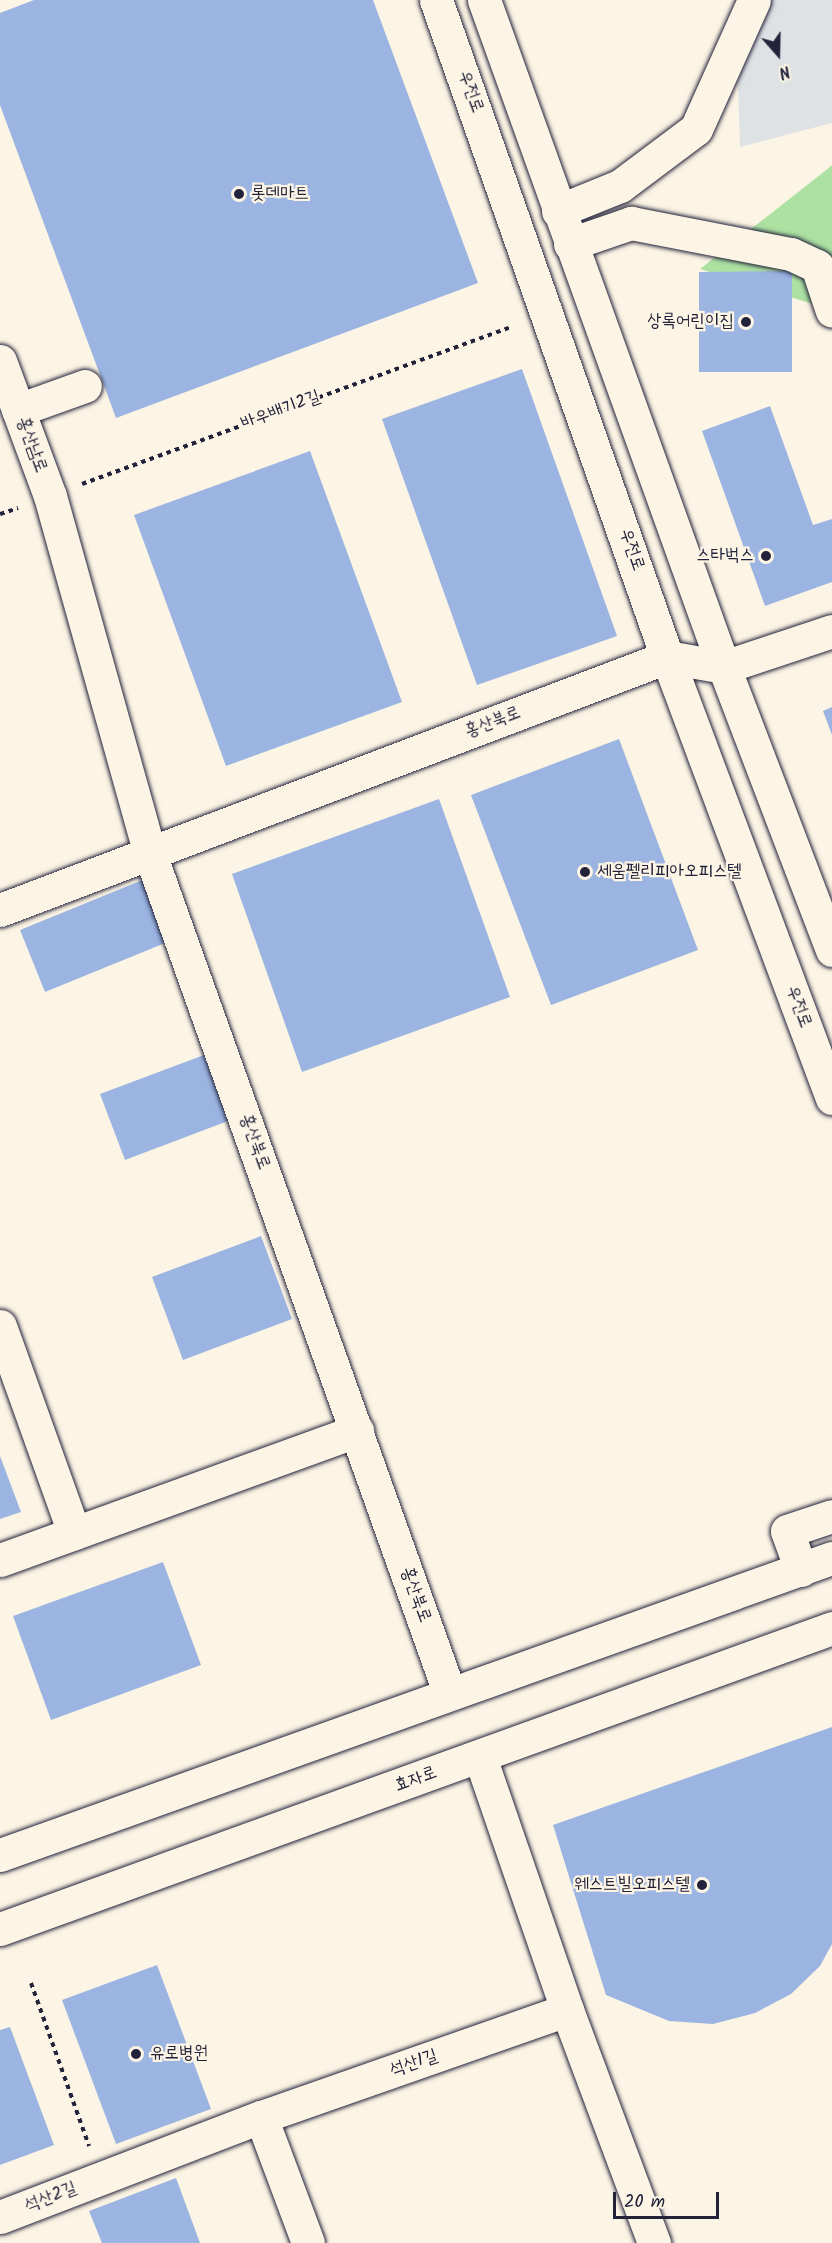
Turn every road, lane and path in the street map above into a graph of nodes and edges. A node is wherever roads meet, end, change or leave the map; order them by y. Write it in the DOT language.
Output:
graph roads {
  1 [pos="436,0"];
  2 [pos="484,0"];
  3 [pos="754,0"];
  4 [pos="558,211"];
  5 [pos="570,244"];
  6 [pos="832,311"];
  7 [pos="512,327"];
  8 [pos="0,361"];
  9 [pos="85,386"];
  10 [pos="18,410"];
  11 [pos="50,496"];
  12 [pos="0,514"];
  13 [pos="832,632"];
  14 [pos="667,657"];
  15 [pos="724,667"];
  16 [pos="150,854"];
  17 [pos="0,910"];
  18 [pos="832,950"];
  19 [pos="832,1098"];
  20 [pos="0,1326"];
  21 [pos="357,1431"];
  22 [pos="832,1516"];
  23 [pos="74,1533"];
  24 [pos="832,1558"];
  25 [pos="0,1560"];
  26 [pos="801,1570"];
  27 [pos="832,1628"];
  28 [pos="449,1692"];
  29 [pos="480,1757"];
  30 [pos="0,1855"];
  31 [pos="0,1929"];
  32 [pos="30,1983"];
  33 [pos="567,2010"];
  34 [pos="261,2117"];
  35 [pos="96,2165"];
  36 [pos="0,2217"];
  37 [pos="308,2243"];
  38 [pos="654,2243"];
  1 -- 14 [label="street, 우전로"];
  2 -- 4 [label="street"];
  3 -- 4 [label="street"];
  4 -- 5 [label="street"];
  5 -- 6 [label="street"];
  5 -- 15 [label="street"];
  7 -- 11 [label="path, 바우배기2길"];
  8 -- 10 [label="street, 홍산남로"];
  9 -- 10 [label="street"];
  10 -- 11 [label="street, 홍산남로"];
  11 -- 12 [label="path, 바우배기2길"];
  11 -- 16 [label="street"];
  13 -- 15 [label="street"];
  14 -- 15 [label="street"];
  14 -- 16 [label="street, 홍산북로"];
  14 -- 19 [label="street, 우전로"];
  15 -- 18 [label="street"];
  16 -- 17 [label="street, 홍산북로"];
  16 -- 21 [label="street, 홍산북로"];
  20 -- 23 [label="street"];
  21 -- 23 [label="street"];
  21 -- 28 [label="street, 홍산북로"];
  22 -- 26 [label="street"];
  23 -- 25 [label="street"];
  24 -- 26 [label="street"];
  26 -- 28 [label="street"];
  27 -- 29 [label="street, 효자로"];
  28 -- 30 [label="street"];
  29 -- 31 [label="street, 효자로"];
  29 -- 33 [label="street"];
  32 -- 35 [label="path"];
  33 -- 34 [label="street, 석산1길"];
  33 -- 38 [label="street"];
  34 -- 35 [label="street, 석산1길"];
  34 -- 37 [label="street"];
  35 -- 36 [label="street, 석산2길"];
}
